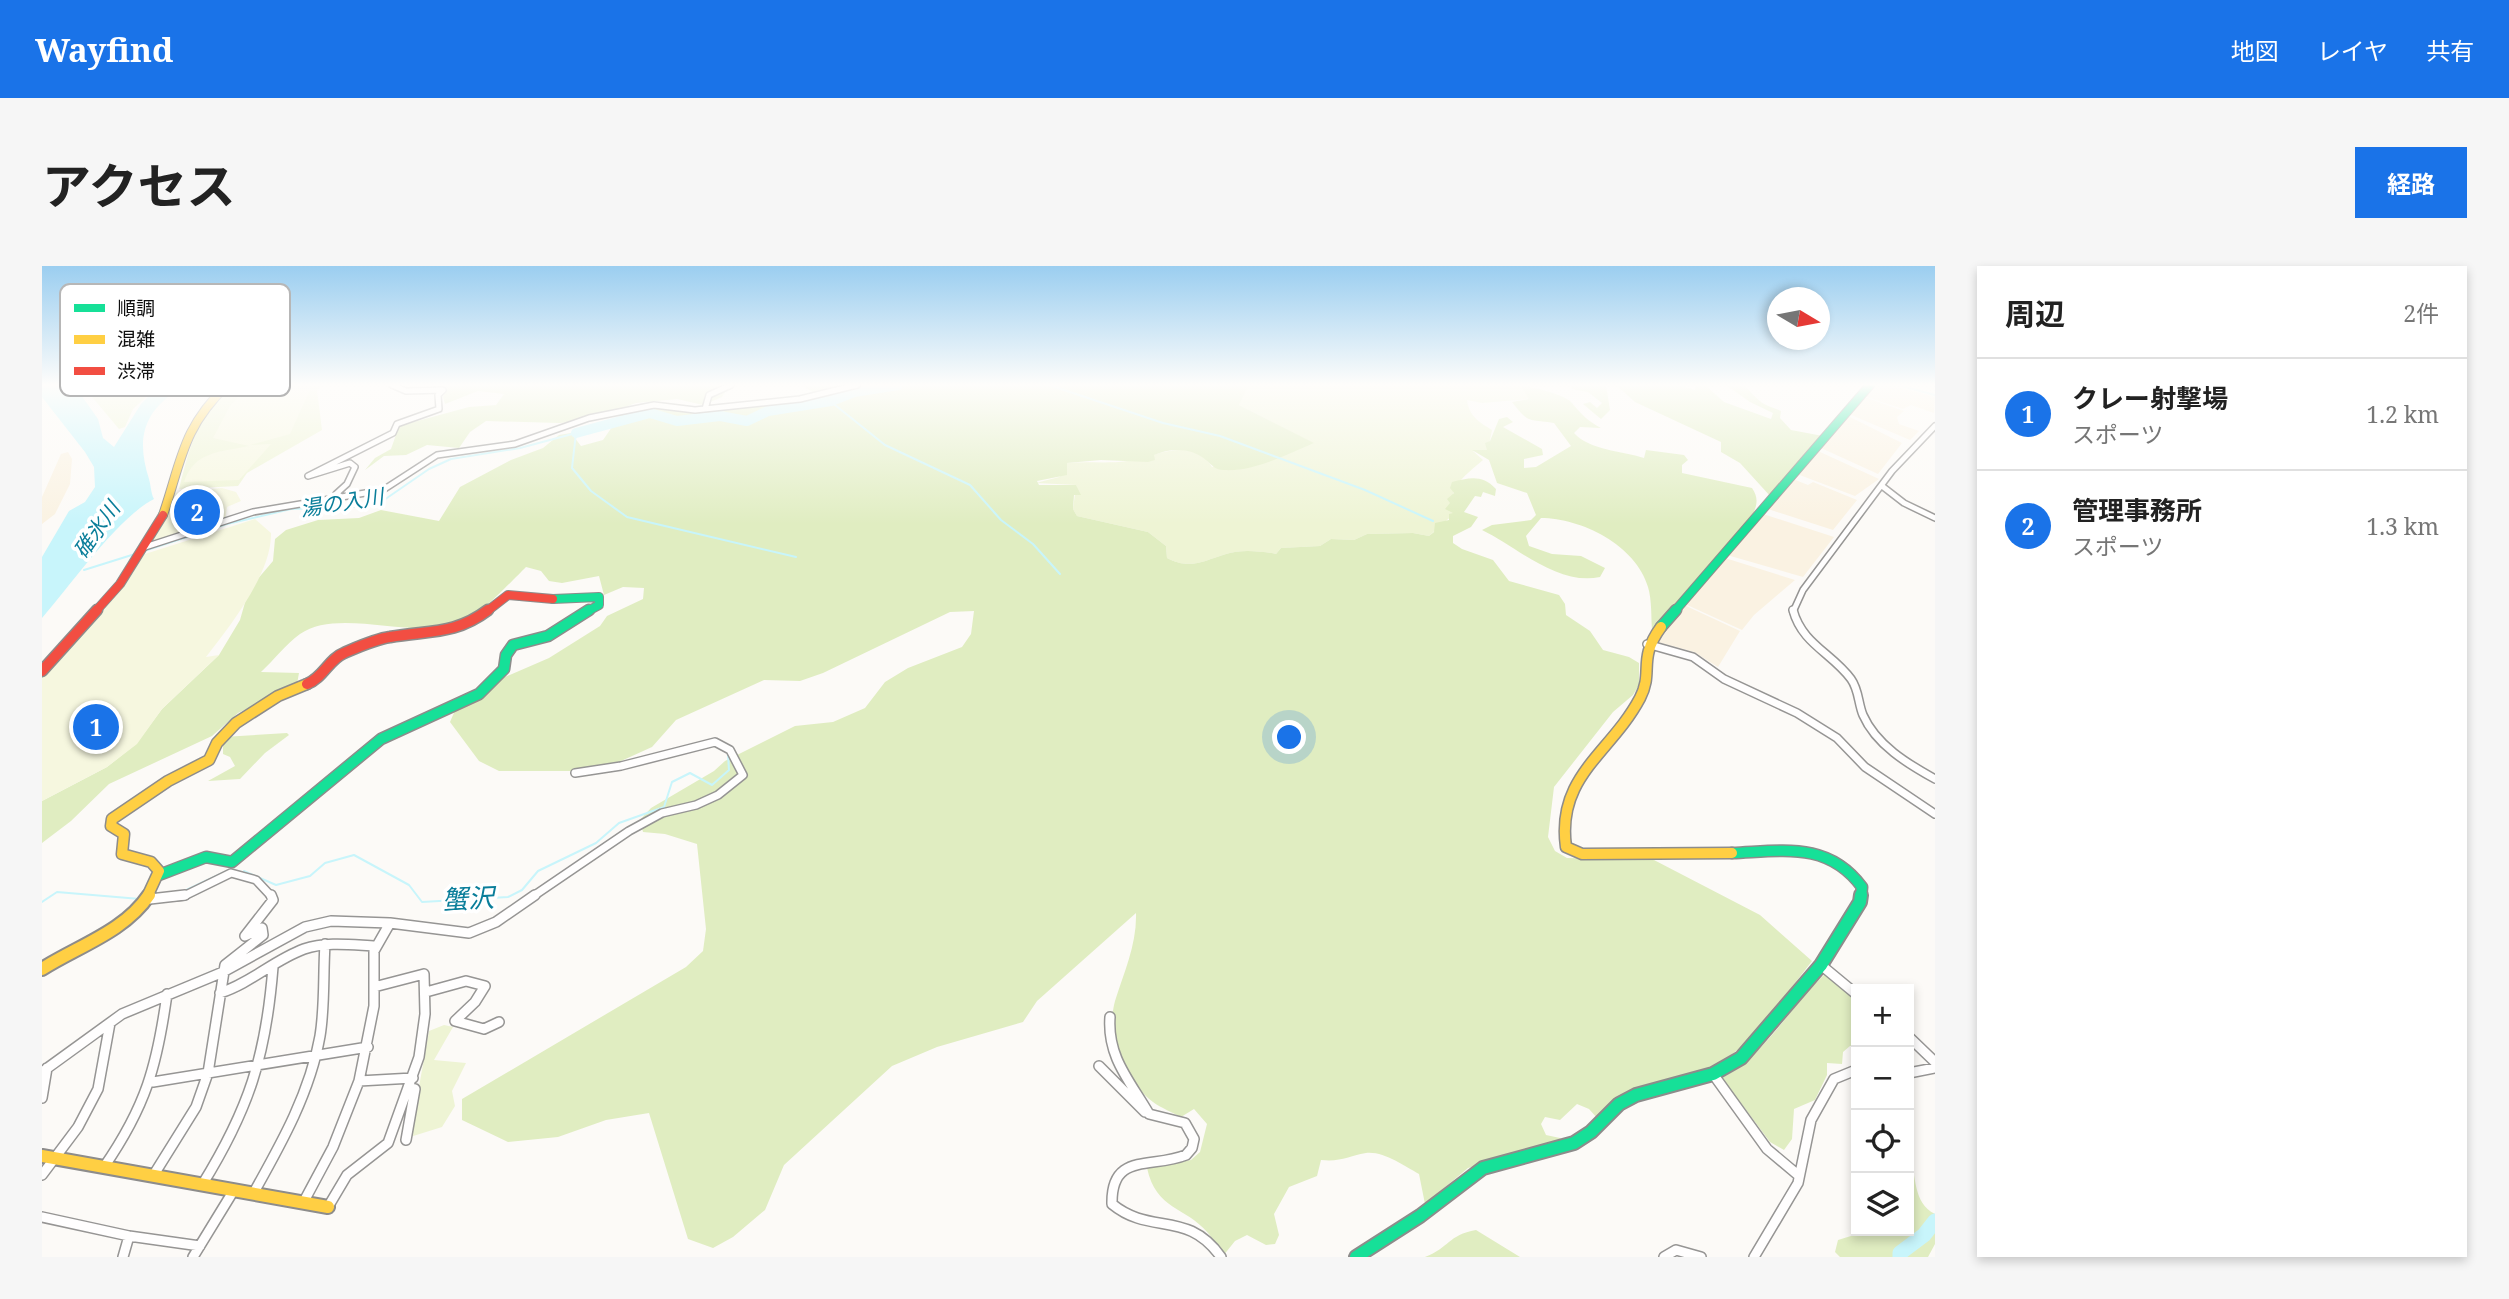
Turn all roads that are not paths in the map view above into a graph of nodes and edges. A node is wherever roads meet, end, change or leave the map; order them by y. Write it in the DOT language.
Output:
graph roads {
  1 [pos="188,431"];
  2 [pos="394,431"];
  3 [pos="548,431"];
  4 [pos="1830,431"];
  5 [pos="1930,431"];
  6 [pos="1882,486"];
  7 [pos="331,497"];
  8 [pos="1935,518"];
  9 [pos="144,550"];
  10 [pos="1647,644"];
  11 [pos="42,671"];
  12 [pos="575,773"];
  13 [pos="1935,779"];
  14 [pos="1935,814"];
  15 [pos="159,875"];
  16 [pos="150,899"];
  17 [pos="390,923"];
  18 [pos="325,944"];
  19 [pos="376,946"];
  20 [pos="1821,965"];
  21 [pos="273,967"];
  22 [pos="42,969"];
  23 [pos="223,972"];
  24 [pos="374,987"];
  25 [pos="1851,989"];
  26 [pos="426,992"];
  27 [pos="167,993"];
  28 [pos="220,993"];
  29 [pos="1110,1017"];
  30 [pos="499,1022"];
  31 [pos="110,1023"];
  32 [pos="1914,1042"];
  33 [pos="368,1047"];
  34 [pos="315,1056"];
  35 [pos="1935,1062"];
  36 [pos="261,1065"];
  37 [pos="1099,1066"];
  38 [pos="1935,1068"];
  39 [pos="45,1070"];
  40 [pos="1851,1072"];
  41 [pos="1914,1072"];
  42 [pos="208,1073"];
  43 [pos="1713,1074"];
  44 [pos="414,1078"];
  45 [pos="359,1081"];
  46 [pos="153,1082"];
  47 [pos="410,1088"];
  48 [pos="42,1098"];
  49 [pos="1149,1114"];
  50 [pos="406,1140"];
  51 [pos="42,1156"];
  52 [pos="55,1158"];
  53 [pos="104,1167"];
  54 [pos="42,1175"];
  55 [pos="1798,1175"];
  56 [pos="153,1176"];
  57 [pos="202,1185"];
  58 [pos="234,1190"];
  59 [pos="253,1194"];
  60 [pos="303,1203"];
  61 [pos="328,1207"];
  62 [pos="42,1217"];
  63 [pos="129,1236"];
  64 [pos="200,1246"];
  65 [pos="123,1257"];
  66 [pos="193,1257"];
  67 [pos="1221,1257"];
  68 [pos="1356,1257"];
  69 [pos="1664,1257"];
  70 [pos="1701,1257"];
  71 [pos="1754,1257"];
  1 -- 9 [label="street"];
  2 -- 7 [label="street"];
  3 -- 7 [label="street"];
  4 -- 10 [label="street"];
  5 -- 6 [label="street"];
  6 -- 8 [label="street"];
  6 -- 13 [label="street"];
  7 -- 9 [label="street"];
  9 -- 11 [label="street"];
  10 -- 14 [label="street"];
  10 -- 20 [label="street"];
  12 -- 17 [label="street"];
  15 -- 15 [label="street"];
  15 -- 16 [label="street"];
  16 -- 22 [label="street"];
  16 -- 23 [label="street"];
  17 -- 19 [label="street"];
  17 -- 23 [label="street"];
  18 -- 19 [label="street"];
  18 -- 21 [label="street"];
  18 -- 34 [label="street"];
  19 -- 24 [label="street"];
  20 -- 25 [label="street"];
  20 -- 43 [label="street"];
  21 -- 28 [label="street"];
  21 -- 36 [label="street"];
  23 -- 27 [label="street"];
  23 -- 28 [label="street"];
  24 -- 26 [label="street"];
  24 -- 33 [label="street"];
  26 -- 30 [label="street"];
  26 -- 44 [label="street"];
  27 -- 31 [label="street"];
  27 -- 46 [label="street"];
  28 -- 42 [label="street"];
  29 -- 49 [label="street"];
  31 -- 39 [label="street"];
  31 -- 52 [label="street"];
  32 -- 35 [label="street"];
  33 -- 34 [label="street"];
  33 -- 45 [label="street"];
  34 -- 36 [label="street"];
  34 -- 59 [label="street"];
  36 -- 42 [label="street"];
  36 -- 57 [label="street"];
  37 -- 49 [label="street"];
  38 -- 41 [label="street"];
  39 -- 48 [label="street"];
  40 -- 55 [label="street"];
  42 -- 46 [label="street"];
  42 -- 56 [label="street"];
  43 -- 55 [label="street"];
  43 -- 68 [label="street"];
  44 -- 45 [label="street"];
  44 -- 47 [label="street"];
  45 -- 60 [label="street"];
  46 -- 53 [label="street"];
  47 -- 50 [label="street"];
  47 -- 61 [label="street"];
  49 -- 67 [label="street"];
  51 -- 52 [label="street"];
  52 -- 53 [label="street"];
  52 -- 54 [label="street"];
  53 -- 56 [label="street"];
  55 -- 71 [label="street"];
  56 -- 57 [label="street"];
  57 -- 58 [label="street"];
  58 -- 59 [label="street"];
  58 -- 64 [label="street"];
  59 -- 60 [label="street"];
  60 -- 61 [label="street"];
  62 -- 63 [label="street"];
  63 -- 64 [label="street"];
  63 -- 65 [label="street"];
  64 -- 66 [label="street"];
  69 -- 70 [label="street"];
}
